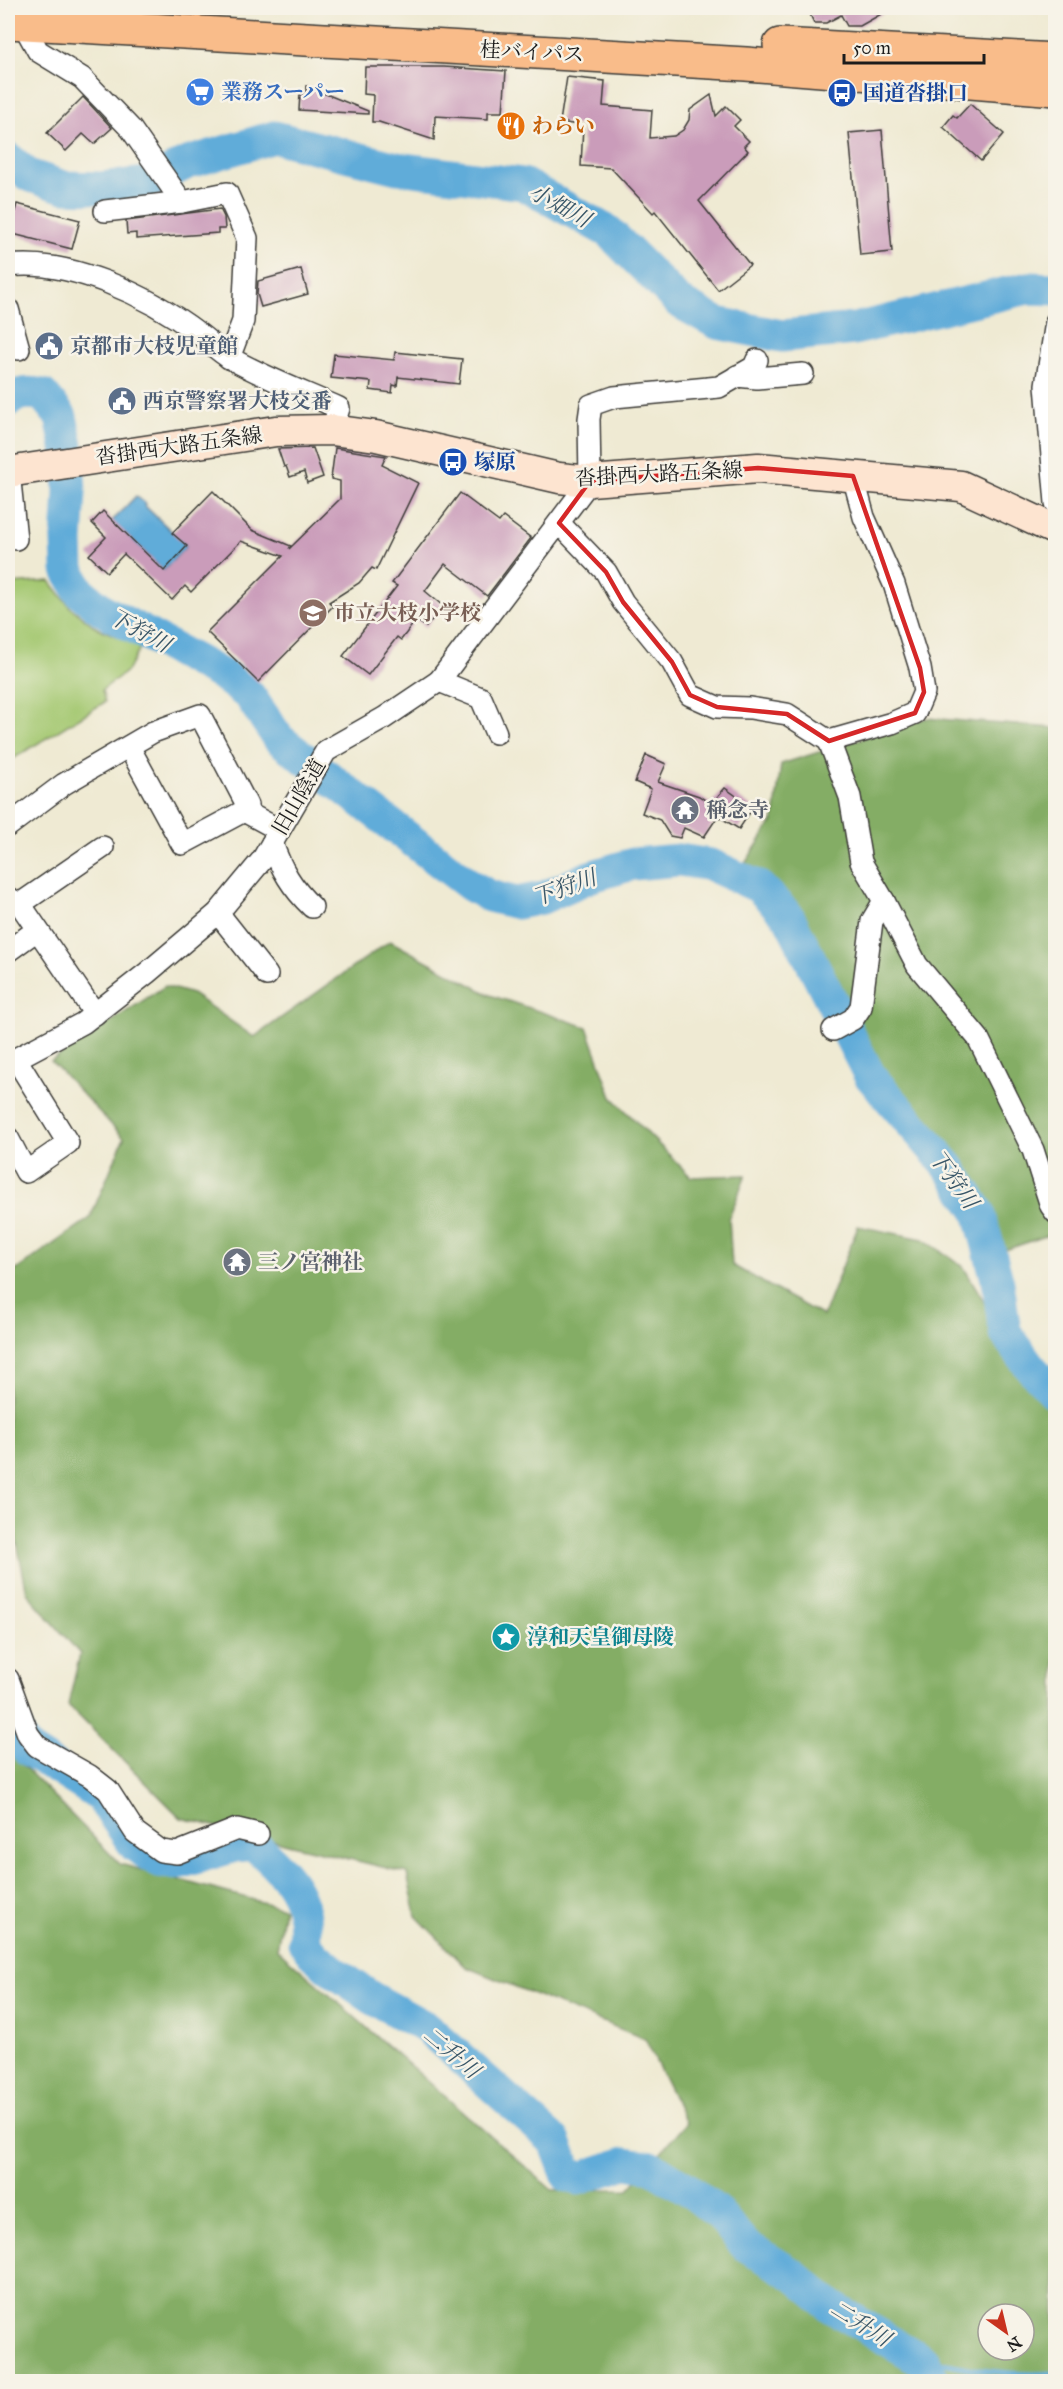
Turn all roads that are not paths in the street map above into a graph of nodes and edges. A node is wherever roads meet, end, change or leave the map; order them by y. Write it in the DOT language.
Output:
graph roads {
  1 [pos="153,8"];
  2 [pos="17,17"];
  3 [pos="1056,60"];
  4 [pos="1056,89"];
  5 [pos="180,199"];
  6 [pos="105,211"];
  7 [pos="8,266"];
  8 [pos="8,309"];
  9 [pos="1056,322"];
  10 [pos="19,349"];
  11 [pos="229,358"];
  12 [pos="758,360"];
  13 [pos="737,376"];
  14 [pos="791,380"];
  15 [pos="332,430"];
  16 [pos="8,472"];
  17 [pos="853,476"];
  18 [pos="590,481"];
  19 [pos="1056,503"];
  20 [pos="559,523"];
  21 [pos="1056,530"];
  22 [pos="16,539"];
  23 [pos="439,681"];
  24 [pos="496,734"];
  25 [pos="829,741"];
  26 [pos="129,747"];
  27 [pos="244,812"];
  28 [pos="8,826"];
  29 [pos="276,837"];
  30 [pos="103,847"];
  31 [pos="14,901"];
  32 [pos="884,901"];
  33 [pos="312,907"];
  34 [pos="218,914"];
  35 [pos="38,930"];
  36 [pos="8,951"];
  37 [pos="267,975"];
  38 [pos="95,1014"];
  39 [pos="834,1030"];
  40 [pos="12,1061"];
  41 [pos="9,1147"];
  42 [pos="1056,1213"];
  43 [pos="8,1679"];
  44 [pos="258,1834"];
  1 -- 3 [label="highway, 桂バイパス"];
  2 -- 4 [label="highway, 桂バイパス"];
  2 -- 5 [label="street"];
  5 -- 6 [label="street"];
  5 -- 11 [label="street"];
  7 -- 11 [label="street"];
  8 -- 10 [label="street"];
  9 -- 19 [label="street"];
  11 -- 15 [label="street"];
  12 -- 13 [label="street"];
  13 -- 14 [label="street"];
  13 -- 18 [label="street"];
  15 -- 16 [label="main road, 沓掛西大路五条線"];
  15 -- 18 [label="main road, 沓掛西大路五条線"];
  16 -- 22 [label="street"];
  17 -- 18 [label="main road, 沓掛西大路五条線"];
  17 -- 21 [label="main road, 沓掛西大路五条線"];
  17 -- 25 [label="street"];
  18 -- 20 [label="street, 旧山陰道"];
  20 -- 23 [label="street, 旧山陰道"];
  20 -- 25 [label="street"];
  23 -- 24 [label="street"];
  23 -- 29 [label="street, 旧山陰道"];
  25 -- 32 [label="street"];
  26 -- 27 [label="street"];
  26 -- 27 [label="street"];
  26 -- 28 [label="street"];
  27 -- 29 [label="street"];
  29 -- 33 [label="street"];
  29 -- 34 [label="street, 旧山陰道"];
  30 -- 31 [label="street"];
  31 -- 35 [label="street"];
  32 -- 39 [label="street"];
  32 -- 42 [label="street"];
  34 -- 37 [label="street"];
  34 -- 38 [label="street, 旧山陰道"];
  35 -- 36 [label="street"];
  35 -- 38 [label="street"];
  38 -- 40 [label="street, 旧山陰道"];
  40 -- 41 [label="street"];
  43 -- 44 [label="street"];
}
